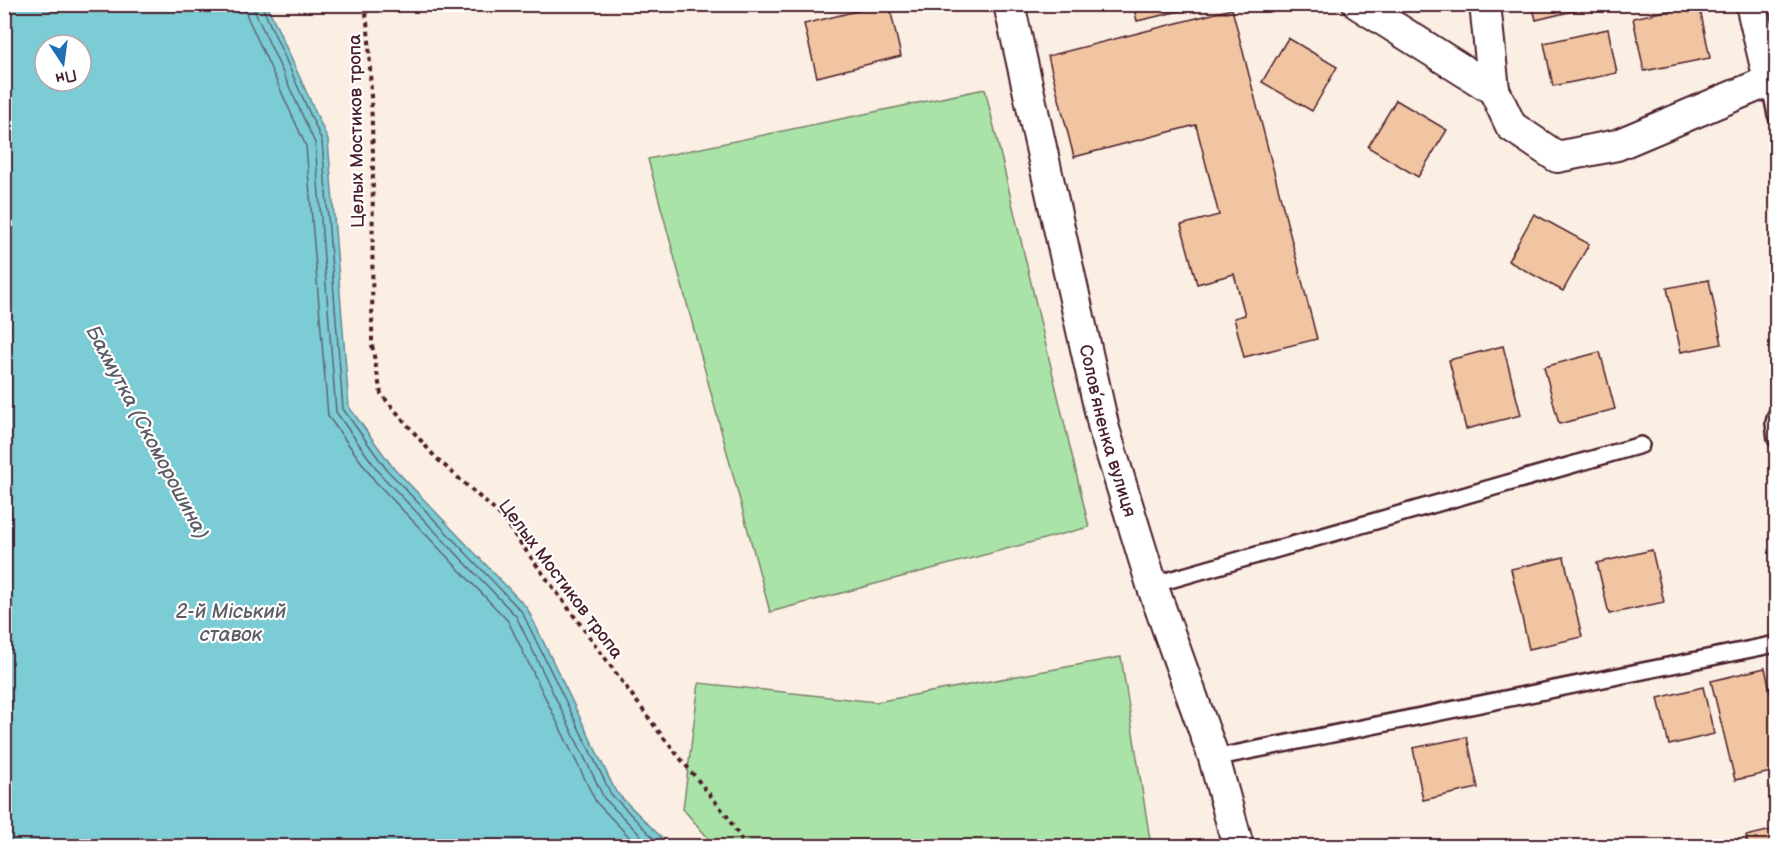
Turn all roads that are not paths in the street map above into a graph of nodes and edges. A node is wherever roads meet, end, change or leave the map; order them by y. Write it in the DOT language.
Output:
graph roads {
  1 [pos="1009,4"];
  2 [pos="1358,4"];
  3 [pos="1485,4"];
  4 [pos="1750,4"];
  5 [pos="1773,79"];
  6 [pos="1494,90"];
  7 [pos="1776,115"];
  8 [pos="1776,415"];
  9 [pos="1776,439"];
  10 [pos="1641,445"];
  11 [pos="1152,585"];
  12 [pos="1776,644"];
  13 [pos="1214,758"];
  14 [pos="1238,846"];
  1 -- 11 [label="street, Солов’яненка вулиця"];
  2 -- 6 [label="street"];
  3 -- 6 [label="street"];
  4 -- 5 [label="street"];
  5 -- 6 [label="street"];
  5 -- 7 [label="lane"];
  8 -- 9 [label="lane"];
  10 -- 11 [label="lane"];
  11 -- 13 [label="street, Солов’яненка вулиця"];
  12 -- 13 [label="lane"];
  13 -- 14 [label="street, Солов’яненка вулиця"];
}
